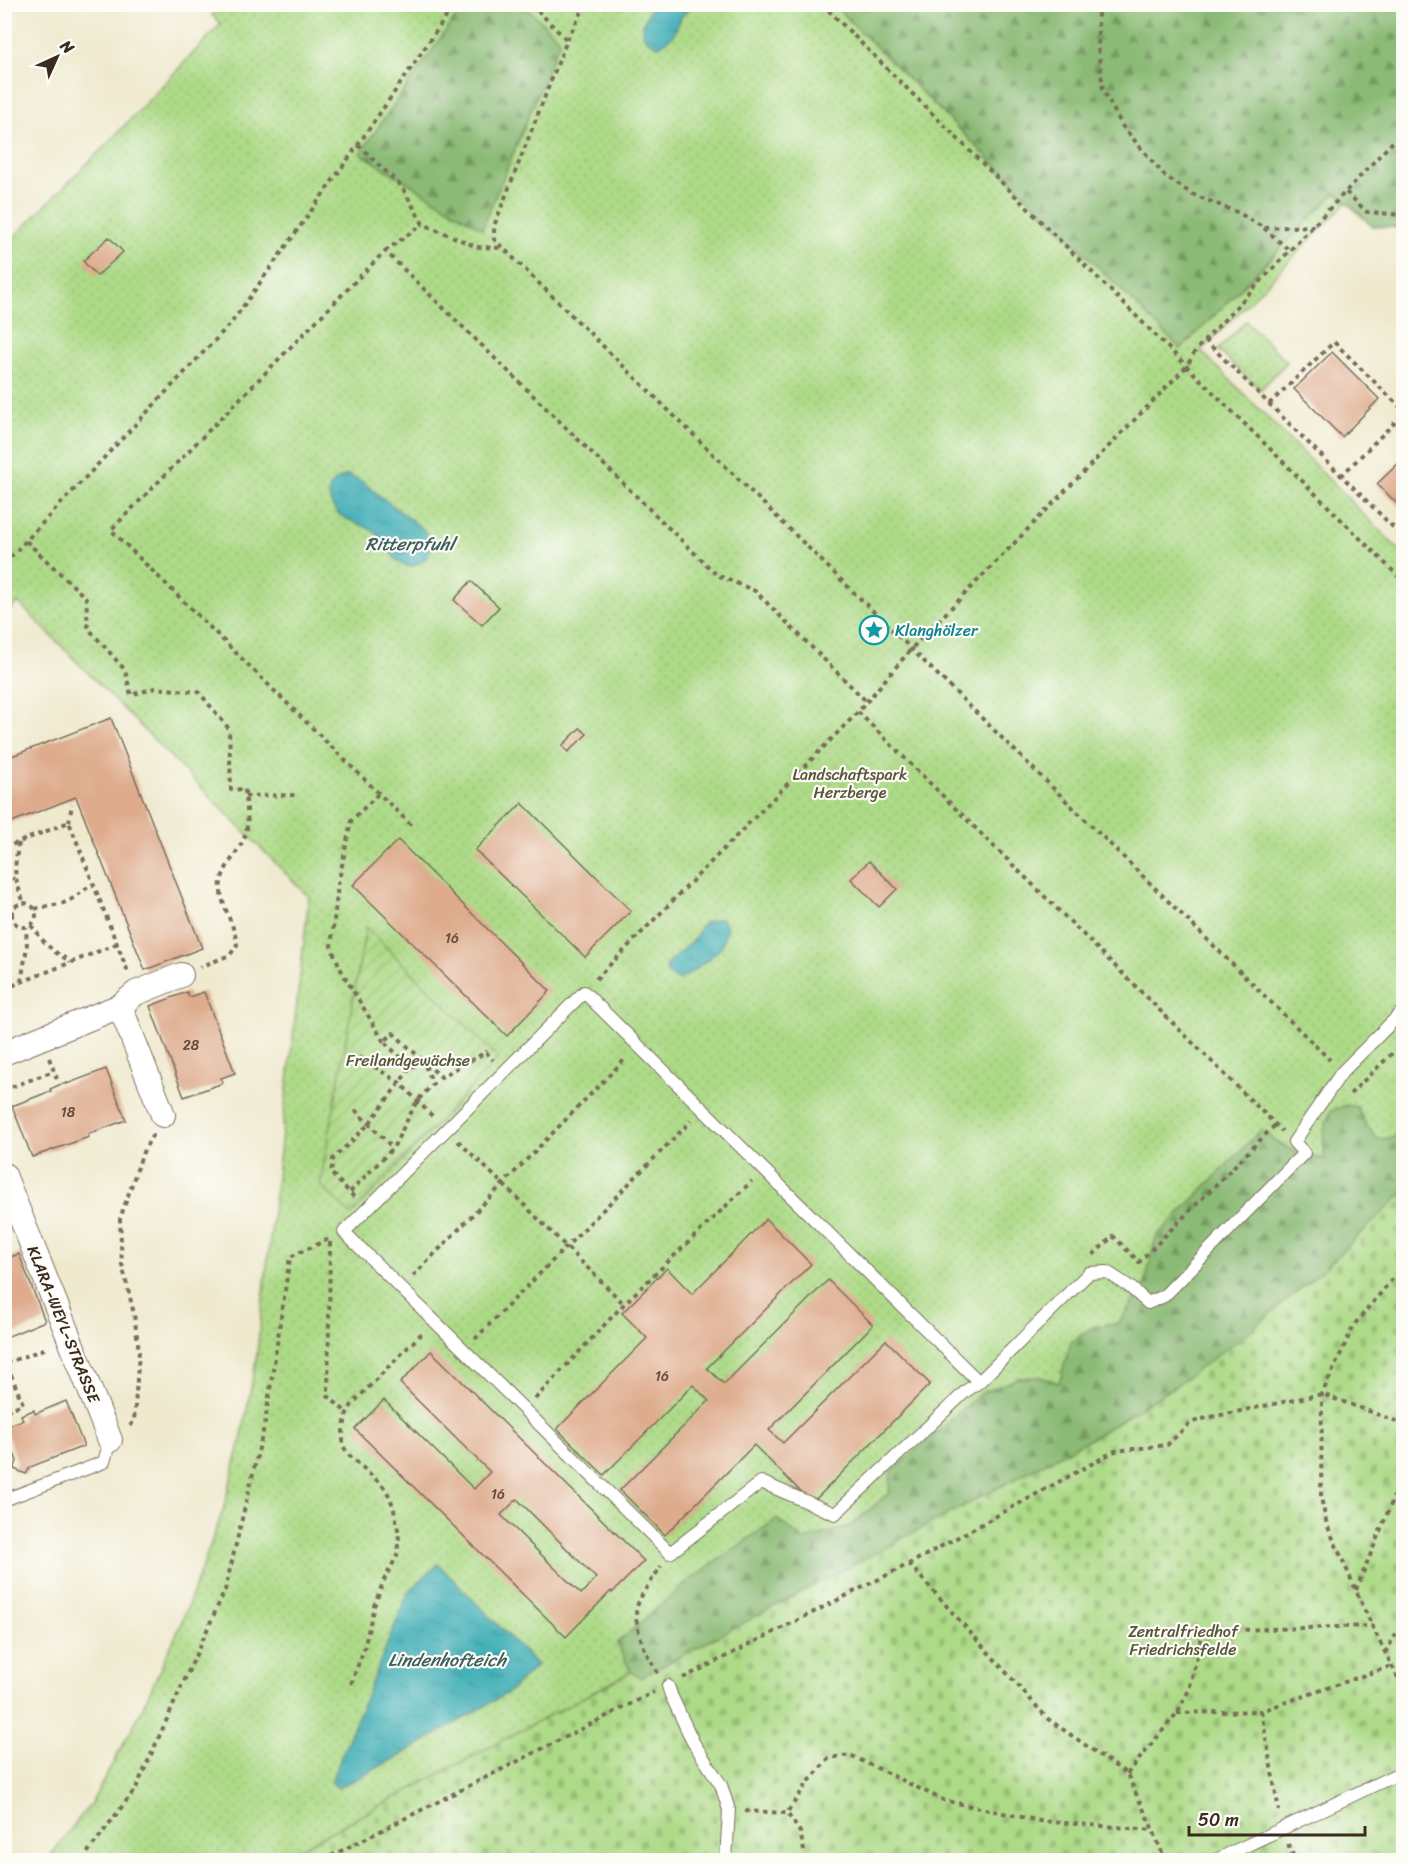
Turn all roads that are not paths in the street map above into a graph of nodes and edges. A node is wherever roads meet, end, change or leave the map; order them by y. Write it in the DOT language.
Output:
graph roads {
  1 [pos="181,975"];
  2 [pos="128,1000"];
  3 [pos="1404,1010"];
  4 [pos="4,1053"];
  5 [pos="163,1115"];
  6 [pos="4,1175"];
  7 [pos="979,1382"];
  8 [pos="110,1440"];
  9 [pos="4,1500"];
  10 [pos="668,1686"];
  11 [pos="1404,1771"];
  12 [pos="726,1860"];
  13 [pos="1216,1860"];
  1 -- 2 [label="street"];
  2 -- 4 [label="street"];
  2 -- 5 [label="street"];
  3 -- 7 [label="lane"];
  6 -- 8 [label="street, KLARA-WEYL-STRASSE"];
  7 -- 7 [label="lane"];
  8 -- 9 [label="lane"];
  10 -- 12 [label="lane"];
  11 -- 13 [label="lane"];
}
